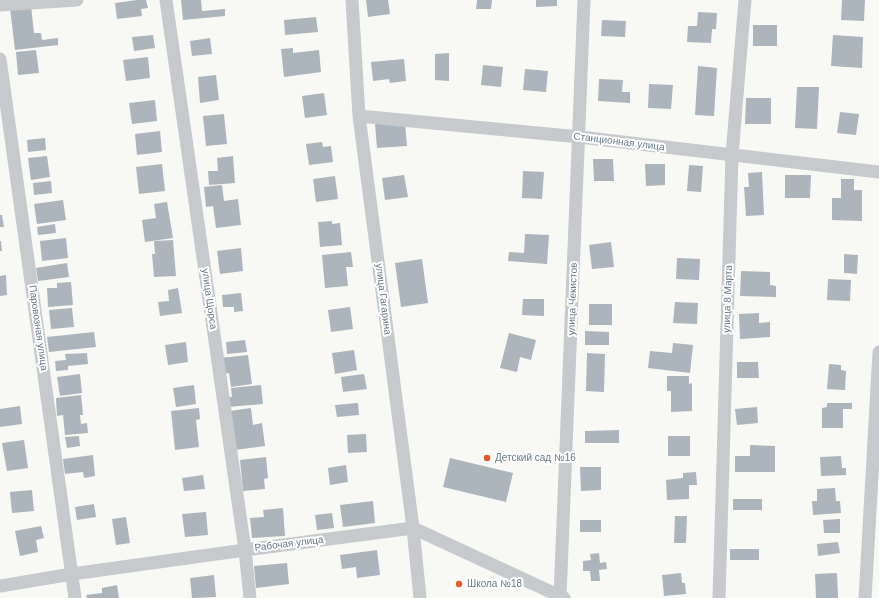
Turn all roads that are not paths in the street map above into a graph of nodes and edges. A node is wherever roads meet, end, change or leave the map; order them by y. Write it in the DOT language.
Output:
graph roads {
  1 [pos="77,0"];
  2 [pos="166,0"];
  3 [pos="352,0"];
  4 [pos="584,0"];
  5 [pos="745,0"];
  6 [pos="0,5"];
  7 [pos="0,59"];
  8 [pos="359,116"];
  9 [pos="580,137"];
  10 [pos="732,155"];
  11 [pos="879,172"];
  12 [pos="879,352"];
  13 [pos="413,528"];
  14 [pos="245,550"];
  15 [pos="72,574"];
  16 [pos="0,586"];
  17 [pos="75,598"];
  18 [pos="250,598"];
  19 [pos="420,598"];
  20 [pos="562,598"];
  21 [pos="719,598"];
  22 [pos="865,598"];
  1 -- 6 [label="street"];
  2 -- 14 [label="street, улица Щорса"];
  3 -- 8 [label="street, улица Гагарина"];
  4 -- 9 [label="street, улица Чекистов"];
  5 -- 10 [label="street, улица 8 Марта"];
  7 -- 15 [label="street, Паровозная улица"];
  8 -- 9 [label="street, Станционная улица"];
  8 -- 13 [label="street, улица Гагарина"];
  9 -- 10 [label="street, Станционная улица"];
  9 -- 20 [label="street, улица Чекистов"];
  10 -- 11 [label="street, Станционная улица"];
  10 -- 21 [label="street, улица 8 Марта"];
  12 -- 22 [label="street"];
  13 -- 14 [label="street, Рабочая улица"];
  13 -- 19 [label="street, улица Гагарина"];
  13 -- 20 [label="street"];
  14 -- 15 [label="street, Рабочая улица"];
  14 -- 18 [label="street, улица Щорса"];
  15 -- 16 [label="street, Рабочая улица"];
  15 -- 17 [label="street, Паровозная улица"];
}
